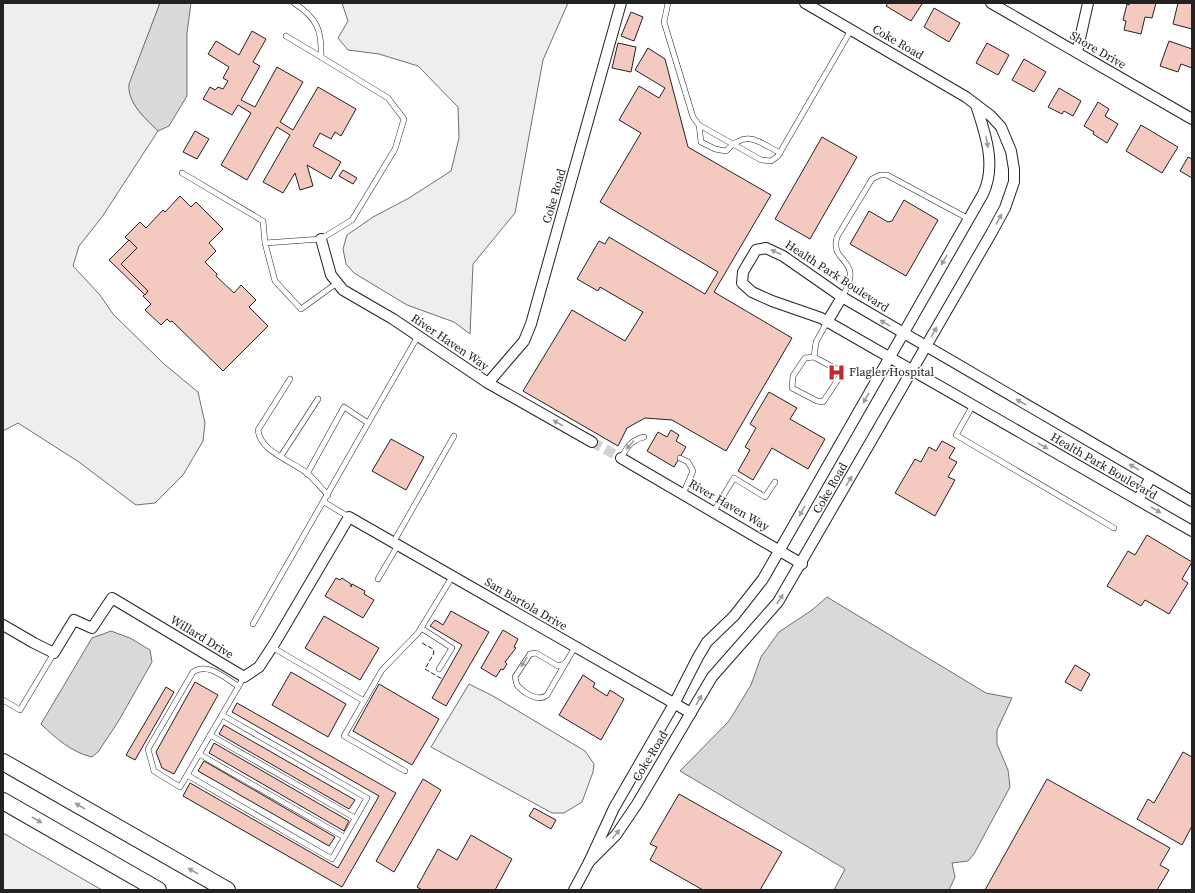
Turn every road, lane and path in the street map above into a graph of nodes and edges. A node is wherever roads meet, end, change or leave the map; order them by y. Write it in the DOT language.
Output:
graph roads {
  1 [pos="294,3"];
  2 [pos="621,3"];
  3 [pos="668,3"];
  4 [pos="805,3"];
  5 [pos="991,3"];
  6 [pos="1088,3"];
  7 [pos="850,30"];
  8 [pos="286,36"];
  9 [pos="1077,52"];
  10 [pos="321,57"];
  11 [pos="976,105"];
  12 [pos="1192,118"];
  13 [pos="699,125"];
  14 [pos="732,144"];
  15 [pos="780,153"];
  16 [pos="182,173"];
  17 [pos="969,219"];
  18 [pos="321,239"];
  19 [pos="265,243"];
  20 [pos="336,282"];
  21 [pos="842,297"];
  22 [pos="827,322"];
  23 [pos="902,333"];
  24 [pos="418,336"];
  25 [pos="926,347"];
  26 [pos="814,357"];
  27 [pos="889,357"];
  28 [pos="912,370"];
  29 [pos="290,379"];
  30 [pos="488,383"];
  31 [pos="318,399"];
  32 [pos="973,405"];
  33 [pos="368,423"];
  34 [pos="454,436"];
  35 [pos="644,437"];
  36 [pos="592,442"];
  37 [pos="281,456"];
  38 [pos="621,458"];
  39 [pos="680,458"];
  40 [pos="308,474"];
  41 [pos="1151,477"];
  42 [pos="774,482"];
  43 [pos="684,494"];
  44 [pos="328,495"];
  45 [pos="1138,500"];
  46 [pos="1192,501"];
  47 [pos="324,502"];
  48 [pos="714,512"];
  49 [pos="349,517"];
  50 [pos="1114,528"];
  51 [pos="1192,531"];
  52 [pos="396,544"];
  53 [pos="779,550"];
  54 [pos="802,564"];
  55 [pos="452,577"];
  56 [pos="378,579"];
  57 [pos="253,624"];
  58 [pos="4,627"];
  59 [pos="421,628"];
  60 [pos="272,647"];
  61 [pos="575,647"];
  62 [pos="54,652"];
  63 [pos="567,661"];
  64 [pos="439,668"];
  65 [pos="244,677"];
  66 [pos="238,686"];
  67 [pos="3,700"];
  68 [pos="364,701"];
  69 [pos="674,704"];
  70 [pos="691,713"];
  71 [pos="222,715"];
  72 [pos="210,735"];
  73 [pos="199,754"];
  74 [pos="3,762"];
  75 [pos="405,771"];
  76 [pos="187,775"];
  77 [pos="3,801"];
  78 [pos="355,818"];
  79 [pos="344,837"];
  80 [pos="589,862"];
  81 [pos="158,890"];
  82 [pos="227,890"];
  83 [pos="574,890"];
  1 -- 10 [label="lane"];
  2 -- 30 [label="street, Coke Road"];
  3 -- 13 [label="lane"];
  4 -- 7 [label="street, Coke Road"];
  5 -- 9 [label="street, Shore Drive"];
  6 -- 9 [label="street"];
  7 -- 11 [label="street, Coke Road"];
  7 -- 15 [label="lane"];
  8 -- 10 [label="lane"];
  9 -- 12 [label="street, Shore Drive"];
  10 -- 18 [label="lane"];
  11 -- 17 [label="street, Coke Road, one-way"];
  25 -- 11 [label="street, Coke Road, one-way"];
  13 -- 14 [label="lane"];
  13 -- 14 [label="lane"];
  14 -- 15 [label="lane"];
  14 -- 15 [label="lane"];
  16 -- 19 [label="lane"];
  17 -- 21 [label="lane"];
  17 -- 23 [label="street, Coke Road, one-way"];
  18 -- 19 [label="lane"];
  18 -- 20 [label="street, River Haven Way"];
  19 -- 20 [label="lane"];
  20 -- 24 [label="street, River Haven Way"];
  21 -- 22 [label="street"];
  21 -- 22 [label="street, Health Park Boulevard, one-way"];
  23 -- 21 [label="street, Health Park Boulevard, one-way"];
  22 -- 26 [label="lane"];
  22 -- 27 [label="street, Health Park Boulevard"];
  23 -- 25 [label="street, Health Park Boulevard"];
  23 -- 27 [label="street, Coke Road"];
  24 -- 30 [label="street, River Haven Way"];
  24 -- 33 [label="lane"];
  25 -- 28 [label="street, Coke Road"];
  41 -- 25 [label="street, Health Park Boulevard, one-way"];
  26 -- 26 [label="lane"];
  27 -- 28 [label="street, Health Park Boulevard"];
  27 -- 53 [label="street, Coke Road, one-way"];
  28 -- 32 [label="street, Health Park Boulevard"];
  54 -- 28 [label="street, Coke Road, one-way"];
  29 -- 37 [label="lane"];
  36 -- 30 [label="street, River Haven Way, one-way"];
  31 -- 37 [label="lane"];
  32 -- 45 [label="street, Health Park Boulevard, one-way"];
  32 -- 50 [label="lane"];
  33 -- 40 [label="lane"];
  33 -- 44 [label="lane"];
  34 -- 52 [label="lane"];
  35 -- 38 [label="lane, one-way"];
  37 -- 40 [label="lane"];
  38 -- 43 [label="street, River Haven Way"];
  39 -- 43 [label="lane"];
  40 -- 44 [label="lane"];
  41 -- 45 [label="street"];
  41 -- 46 [label="street, Health Park Boulevard"];
  42 -- 48 [label="lane"];
  43 -- 48 [label="street, River Haven Way"];
  44 -- 47 [label="lane"];
  45 -- 51 [label="street, Health Park Boulevard, one-way"];
  47 -- 49 [label="lane"];
  47 -- 57 [label="lane"];
  48 -- 53 [label="street, River Haven Way"];
  49 -- 52 [label="street, San Bartola Drive"];
  49 -- 60 [label="street"];
  52 -- 55 [label="street, San Bartola Drive"];
  52 -- 56 [label="lane"];
  53 -- 54 [label="street, River Haven Way"];
  53 -- 69 [label="street, Coke Road"];
  70 -- 54 [label="street, Coke Road, one-way"];
  55 -- 59 [label="lane"];
  55 -- 61 [label="street, San Bartola Drive"];
  58 -- 62 [label="street"];
  59 -- 64 [label="lane"];
  59 -- 68 [label="lane"];
  60 -- 65 [label="street"];
  60 -- 68 [label="lane"];
  61 -- 63 [label="lane"];
  61 -- 69 [label="street, San Bartola Drive"];
  62 -- 65 [label="street, Willard Drive"];
  62 -- 67 [label="lane"];
  63 -- 63 [label="lane, one-way"];
  65 -- 66 [label="lane"];
  66 -- 71 [label="lane"];
  66 -- 76 [label="lane"];
  68 -- 75 [label="lane"];
  69 -- 70 [label="street, San Bartola Drive"];
  69 -- 80 [label="street, Coke Road"];
  80 -- 70 [label="street, Coke Road, one-way"];
  71 -- 72 [label="lane"];
  71 -- 78 [label="lane"];
  72 -- 73 [label="lane"];
  72 -- 78 [label="lane"];
  73 -- 76 [label="lane"];
  73 -- 79 [label="lane"];
  82 -- 74 [label="main road, one-way"];
  76 -- 79 [label="lane"];
  77 -- 81 [label="main road, one-way"];
  78 -- 79 [label="lane"];
  80 -- 83 [label="street, Coke Road"];
}
